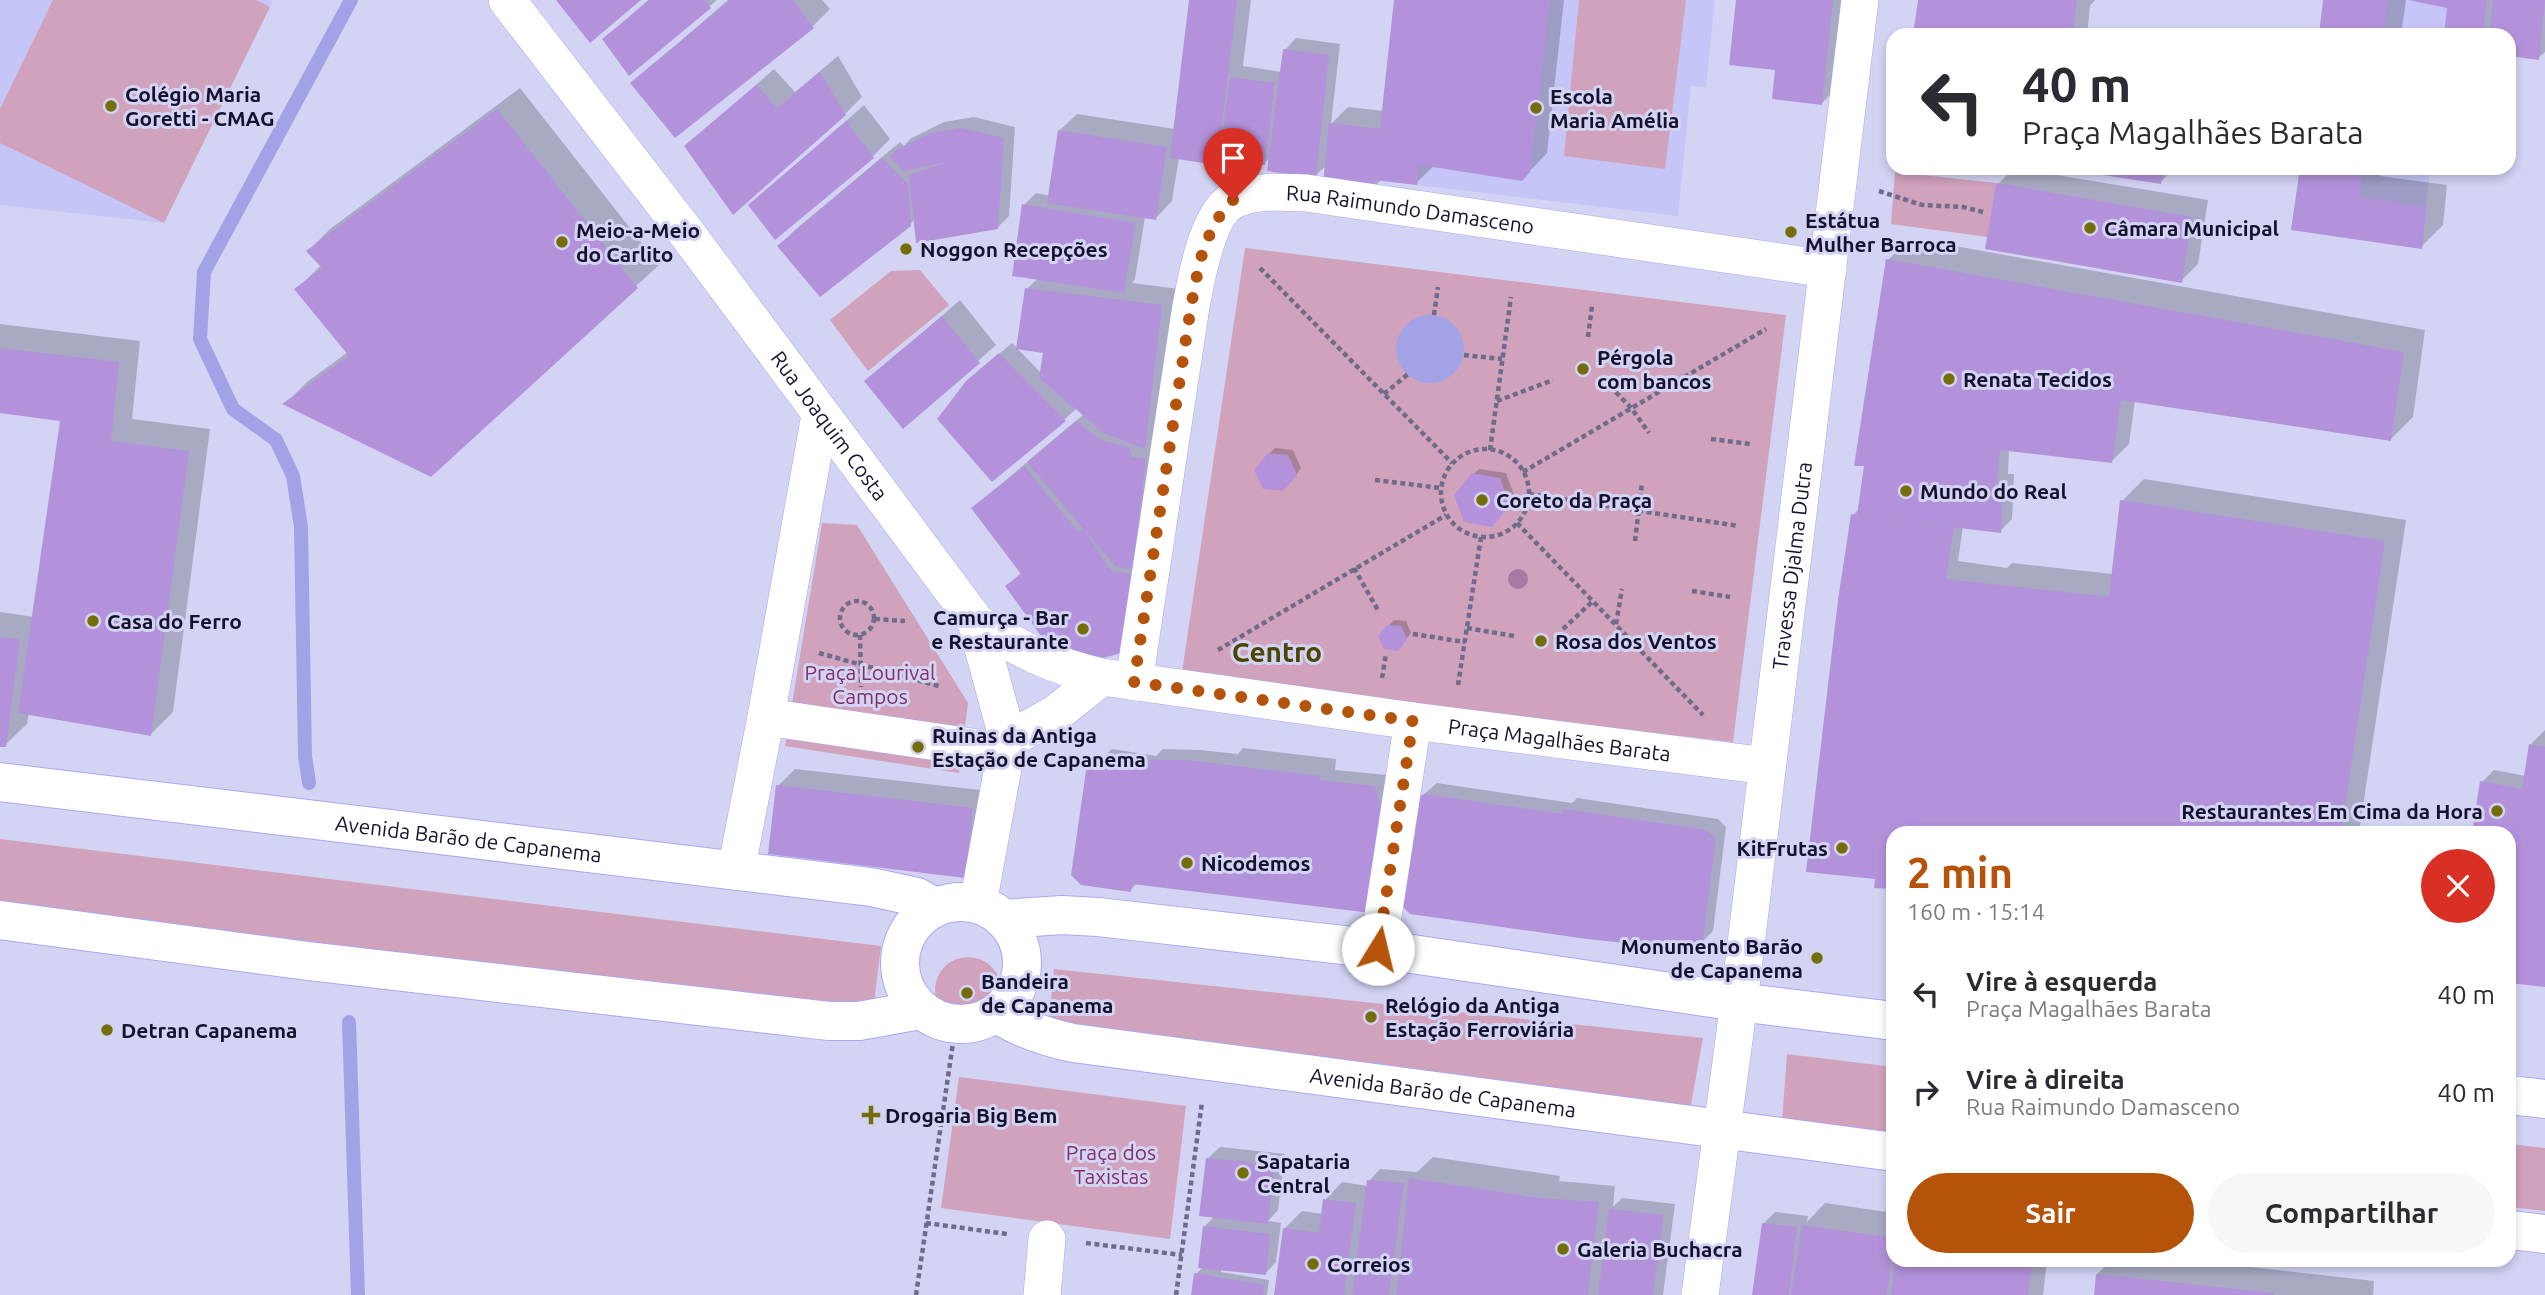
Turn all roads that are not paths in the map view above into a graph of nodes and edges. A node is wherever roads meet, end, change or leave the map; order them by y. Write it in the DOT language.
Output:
graph roads {
  1 [pos="507,0"];
  2 [pos="1860,0"];
  3 [pos="1828,269"];
  4 [pos="820,415"];
  5 [pos="976,622"];
  6 [pos="1118,679"];
  7 [pos="766,716"];
  8 [pos="1413,721"];
  9 [pos="1007,746"];
  10 [pos="1766,766"];
  11 [pos="0,782"];
  12 [pos="736,871"];
  13 [pos="935,907"];
  14 [pos="991,912"];
  15 [pos="0,920"];
  16 [pos="1378,949"];
  17 [pos="1739,1002"];
  18 [pos="920,1010"];
  19 [pos="997,1014"];
  20 [pos="1886,1020"];
  21 [pos="2516,1096"];
  22 [pos="2545,1099"];
  23 [pos="1723,1131"];
  24 [pos="1886,1151"];
  25 [pos="2516,1231"];
  26 [pos="2545,1234"];
  27 [pos="1047,1239"];
  28 [pos="1042,1295"];
  29 [pos="1700,1295"];
  1 -- 4 [label="street, Rua Joaquim Costa"];
  2 -- 3 [label="street, Travessa Djalma Dutra"];
  3 -- 6 [label="street, Rua Raimundo Damasceno"];
  3 -- 10 [label="street, Travessa Djalma Dutra"];
  4 -- 5 [label="street, Rua Joaquim Costa"];
  4 -- 7 [label="street"];
  5 -- 6 [label="street, Praça Magalhães Barata"];
  5 -- 9 [label="street, Rua Joaquim Costa"];
  6 -- 8 [label="street, Praça Magalhães Barata"];
  6 -- 9 [label="street"];
  7 -- 9 [label="street"];
  7 -- 12 [label="street"];
  8 -- 10 [label="street, Praça Magalhães Barata"];
  8 -- 16 [label="street"];
  9 -- 14 [label="street, Rua Joaquim Costa"];
  10 -- 17 [label="street, Travessa Djalma Dutra"];
  11 -- 12 [label="street, Avenida Barão de Capanema"];
  12 -- 13 [label="street, Avenida Barão de Capanema"];
  13 -- 14 [label="street"];
  13 -- 18 [label="street"];
  14 -- 16 [label="street"];
  14 -- 19 [label="street"];
  15 -- 18 [label="street"];
  16 -- 17 [label="street"];
  17 -- 20 [label="street"];
  17 -- 23 [label="street, Travessa Djalma Dutra"];
  18 -- 19 [label="street"];
  19 -- 23 [label="street, Avenida Barão de Capanema"];
  21 -- 22 [label="street"];
  23 -- 24 [label="street, Avenida Barão de Capanema"];
  23 -- 29 [label="street, Travessa Djalma Dutra"];
  25 -- 26 [label="street"];
  27 -- 28 [label="street"];
}
